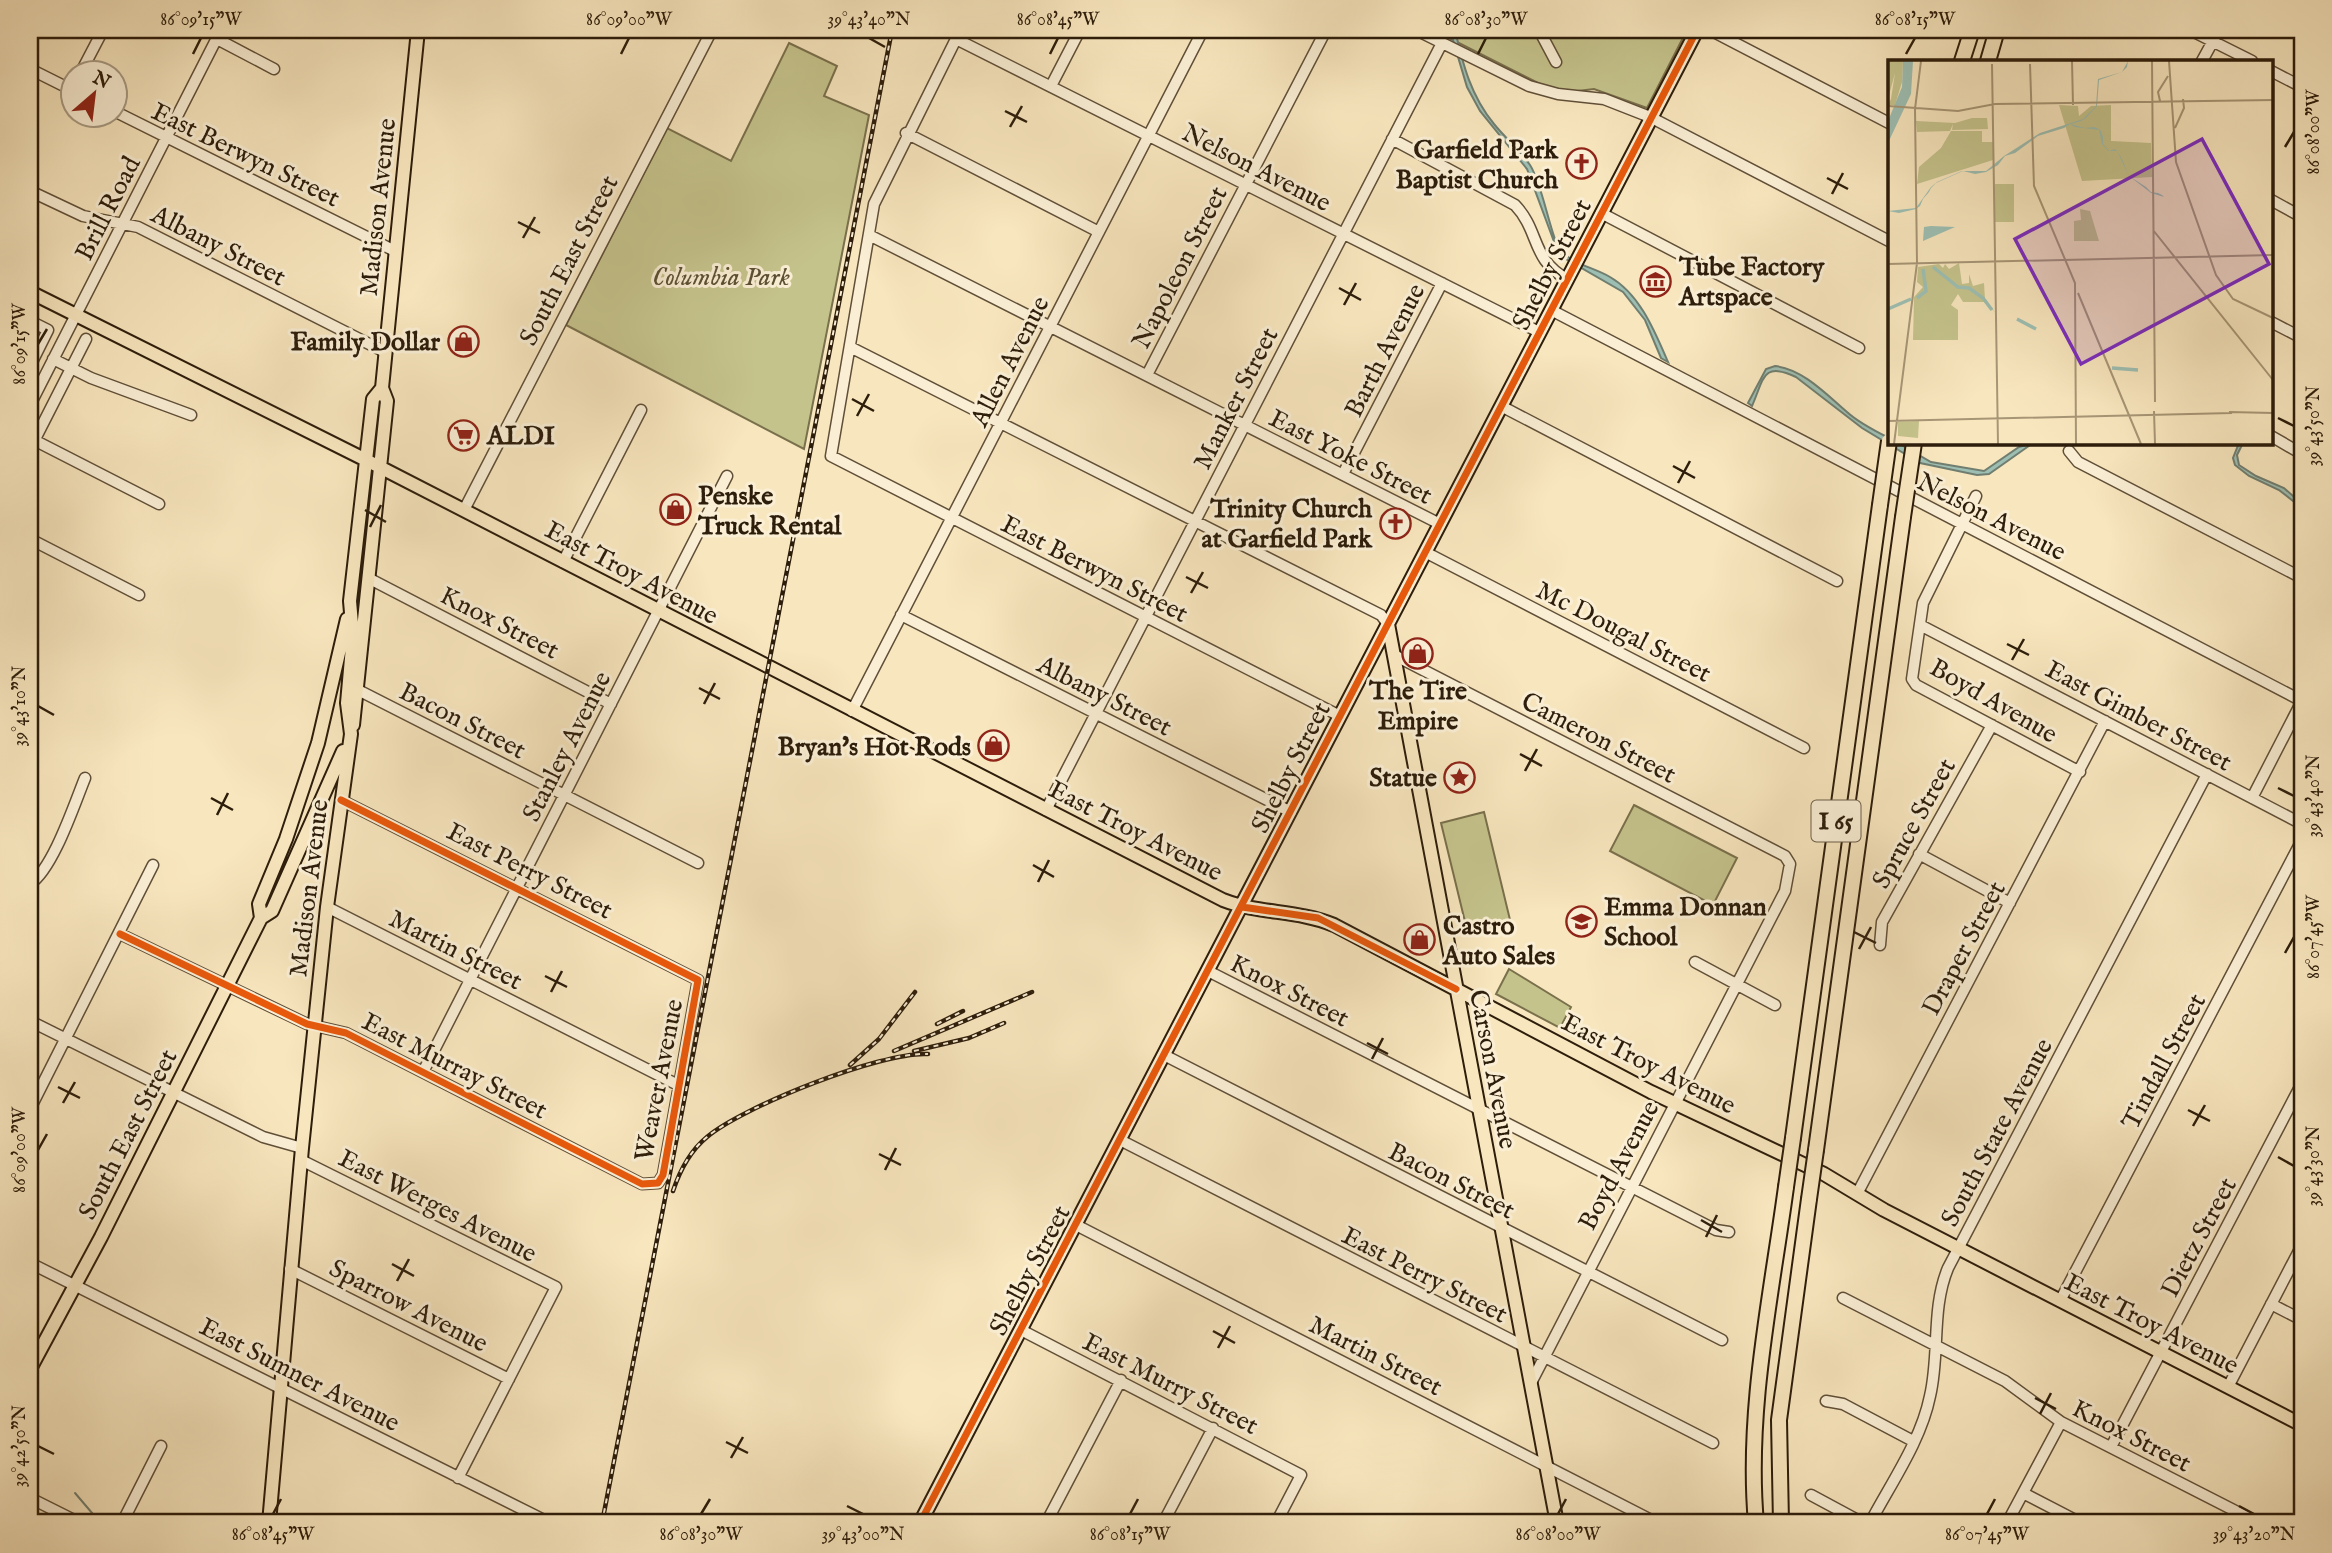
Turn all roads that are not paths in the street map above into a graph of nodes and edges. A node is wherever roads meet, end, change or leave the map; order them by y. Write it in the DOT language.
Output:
graph roads {
  1 [pos="103,30"];
  2 [pos="418,30"];
  3 [pos="712,30"];
  4 [pos="1080,30"];
  5 [pos="1203,30"];
  6 [pos="1326,30"];
  7 [pos="1416,30"];
  8 [pos="1539,30"];
  9 [pos="1697,30"];
  10 [pos="1710,30"];
  11 [pos="1972,30"];
  12 [pos="1997,30"];
  13 [pos="2190,30"];
  14 [pos="2219,30"];
  15 [pos="219,34"];
  16 [pos="956,34"];
  17 [pos="2213,41"];
  18 [pos="1446,45"];
  19 [pos="87,60"];
  20 [pos="1962,60"];
  21 [pos="1987,60"];
  22 [pos="2203,60"];
  23 [pos="2250,60"];
  24 [pos="1556,62"];
  25 [pos="30,69"];
  26 [pos="274,69"];
  27 [pos="2272,72"];
  28 [pos="60,83"];
  29 [pos="1051,86"];
  30 [pos="2302,87"];
  31 [pos="1650,117"];
  32 [pos="130,119"];
  33 [pos="1888,122"];
  34 [pos="906,133"];
  35 [pos="1149,136"];
  36 [pos="166,137"];
  37 [pos="1392,139"];
  38 [pos="1246,184"];
  39 [pos="30,191"];
  40 [pos="2272,201"];
  41 [pos="1601,213"];
  42 [pos="2302,216"];
  43 [pos="122,223"];
  44 [pos="1099,232"];
  45 [pos="1343,234"];
  46 [pos="869,235"];
  47 [pos="1888,240"];
  48 [pos="395,251"];
  49 [pos="1568,276"];
  50 [pos="1442,283"];
  51 [pos="30,292"];
  52 [pos="1551,310"];
  53 [pos="76,315"];
  54 [pos="30,321"];
  55 [pos="2272,323"];
  56 [pos="1050,327"];
  57 [pos="1539,332"];
  58 [pos="2302,338"];
  59 [pos="86,339"];
  60 [pos="850,347"];
  61 [pos="1859,348"];
  62 [pos="385,352"];
  63 [pos="53,359"];
  64 [pos="30,364"];
  65 [pos="71,368"];
  66 [pos="47,372"];
  67 [pos="1147,375"];
  68 [pos="382,388"];
  69 [pos="30,405"];
  70 [pos="1501,406"];
  71 [pos="641,410"];
  72 [pos="191,415"];
  73 [pos="1000,423"];
  74 [pos="1245,425"];
  75 [pos="2272,437"];
  76 [pos="31,442"];
  77 [pos="1889,444"];
  78 [pos="1914,444"];
  79 [pos="2069,451"];
  80 [pos="2302,454"];
  81 [pos="366,460"];
  82 [pos="382,468"];
  83 [pos="1343,474"];
  84 [pos="727,476"];
  85 [pos="1976,496"];
  86 [pos="159,504"];
  87 [pos="464,510"];
  88 [pos="951,518"];
  89 [pos="1195,520"];
  90 [pos="1962,523"];
  91 [pos="1440,524"];
  92 [pos="30,539"];
  93 [pos="1425,552"];
  94 [pos="563,562"];
  95 [pos="370,579"];
  96 [pos="2302,579"];
  97 [pos="1837,581"];
  98 [pos="139,595"];
  99 [pos="350,601"];
  100 [pos="659,612"];
  101 [pos="901,615"];
  102 [pos="1146,617"];
  103 [pos="1388,624"];
  104 [pos="1920,625"];
  105 [pos="1394,655"];
  106 [pos="358,690"];
  107 [pos="2302,701"];
  108 [pos="611,704"];
  109 [pos="356,710"];
  110 [pos="852,711"];
  111 [pos="1096,713"];
  112 [pos="1340,716"];
  113 [pos="2105,721"];
  114 [pos="1992,725"];
  115 [pos="351,734"];
  116 [pos="1804,748"];
  117 [pos="2080,772"];
  118 [pos="2207,774"];
  119 [pos="85,778"];
  120 [pos="564,795"];
  121 [pos="2252,798"];
  122 [pos="341,800"];
  123 [pos="1046,810"];
  124 [pos="1291,812"];
  125 [pos="2302,824"];
  126 [pos="2302,840"];
  127 [pos="1919,855"];
  128 [pos="1785,856"];
  129 [pos="698,863"];
  130 [pos="153,865"];
  131 [pos="30,884"];
  132 [pos="516,887"];
  133 [pos="2010,903"];
  134 [pos="327,907"];
  135 [pos="1242,907"];
  136 [pos="261,918"];
  137 [pos="120,934"];
  138 [pos="1880,945"];
  139 [pos="1695,962"];
  140 [pos="1208,971"];
  141 [pos="469,979"];
  142 [pos="698,980"];
  143 [pos="1736,984"];
  144 [pos="228,987"];
  145 [pos="1455,989"];
  146 [pos="1775,1005"];
  147 [pos="30,1021"];
  148 [pos="316,1026"];
  149 [pos="66,1039"];
  150 [pos="1164,1055"];
  151 [pos="423,1072"];
  152 [pos="2302,1083"];
  153 [pos="678,1085"];
  154 [pos="175,1092"];
  155 [pos="1674,1103"];
  156 [pos="30,1109"];
  157 [pos="1480,1111"];
  158 [pos="1120,1140"];
  159 [pos="302,1154"];
  160 [pos="655,1185"];
  161 [pos="1630,1187"];
  162 [pos="1857,1194"];
  163 [pos="1076,1225"];
  164 [pos="1502,1230"];
  165 [pos="1729,1232"];
  166 [pos="2302,1245"];
  167 [pos="1958,1249"];
  168 [pos="30,1263"];
  169 [pos="290,1269"];
  170 [pos="1586,1271"];
  171 [pos="75,1286"];
  172 [pos="1843,1298"];
  173 [pos="2060,1301"];
  174 [pos="2272,1304"];
  175 [pos="2302,1320"];
  176 [pos="1021,1330"];
  177 [pos="1722,1340"];
  178 [pos="1937,1346"];
  179 [pos="1526,1349"];
  180 [pos="2160,1354"];
  181 [pos="1543,1358"];
  182 [pos="30,1369"];
  183 [pos="509,1379"];
  184 [pos="1121,1380"];
  185 [pos="1532,1381"];
  186 [pos="2228,1387"];
  187 [pos="281,1388"];
  188 [pos="1826,1401"];
  189 [pos="2061,1422"];
  190 [pos="2302,1425"];
  191 [pos="1213,1428"];
  192 [pos="1913,1441"];
  193 [pos="1713,1443"];
  194 [pos="161,1446"];
  195 [pos="2111,1447"];
  196 [pos="1549,1468"];
  197 [pos="458,1478"];
  198 [pos="2023,1493"];
  199 [pos="1811,1495"];
  200 [pos="30,1498"];
  201 [pos="80,1523"];
  202 [pos="122,1523"];
  203 [pos="270,1523"];
  204 [pos="550,1523"];
  205 [pos="920,1523"];
  206 [pos="1046,1523"];
  207 [pos="1163,1523"];
  208 [pos="1276,1523"];
  209 [pos="1557,1523"];
  210 [pos="1657,1523"];
  211 [pos="1756,1523"];
  212 [pos="1781,1523"];
  213 [pos="1863,1523"];
  214 [pos="1870,1523"];
  215 [pos="2007,1523"];
  216 [pos="2081,1523"];
  217 [pos="2259,1523"];
  1 -- 19 [label="street"];
  2 -- 48 [label="main road, Madison Avenue"];
  3 -- 87 [label="street, South East Street"];
  4 -- 29 [label="street"];
  5 -- 35 [label="street, Allen Avenue"];
  6 -- 38 [label="street, Napoleon Street"];
  7 -- 18 [label="street"];
  8 -- 24 [label="street"];
  9 -- 31 [label="main road, Shelby Street"];
  10 -- 33 [label="street"];
  11 -- 20 [label="highway"];
  12 -- 21 [label="highway"];
  13 -- 17 [label="street"];
  14 -- 17 [label="street"];
  15 -- 26 [label="street"];
  15 -- 36 [label="street, Brill Road"];
  16 -- 29 [label="street, Nelson Avenue"];
  16 -- 34 [label="street"];
  17 -- 22 [label="street"];
  17 -- 23 [label="street"];
  18 -- 31 [label="street"];
  18 -- 37 [label="street, Manker Street"];
  25 -- 28 [label="street"];
  27 -- 30 [label="street"];
  29 -- 35 [label="street, Nelson Avenue"];
  31 -- 41 [label="main road, Shelby Street"];
  31 -- 47 [label="street"];
  32 -- 36 [label="street, East Berwyn Street"];
  34 -- 44 [label="street"];
  34 -- 46 [label="street"];
  35 -- 38 [label="street, Nelson Avenue"];
  35 -- 44 [label="street, Allen Avenue"];
  36 -- 43 [label="street, Brill Road"];
  36 -- 48 [label="street, East Berwyn Street"];
  37 -- 45 [label="street, Manker Street"];
  37 -- 49 [label="street"];
  38 -- 45 [label="street, Nelson Avenue"];
  38 -- 67 [label="street, Napoleon Street"];
  39 -- 43 [label="street, Albany Street"];
  40 -- 42 [label="street"];
  41 -- 49 [label="main road, Shelby Street"];
  41 -- 61 [label="street"];
  43 -- 53 [label="street, Brill Road"];
  43 -- 62 [label="street, Albany Street"];
  44 -- 56 [label="street, Allen Avenue"];
  45 -- 50 [label="street, Nelson Avenue"];
  45 -- 74 [label="street, Manker Street"];
  46 -- 56 [label="street, East Yoke Street"];
  46 -- 60 [label="street"];
  48 -- 62 [label="main road, Madison Avenue"];
  49 -- 52 [label="main road, Shelby Street"];
  50 -- 57 [label="street, Nelson Avenue"];
  50 -- 83 [label="street, Barth Avenue"];
  51 -- 53 [label="main road, East Troy Avenue"];
  52 -- 57 [label="main road, Shelby Street"];
  52 -- 90 [label="street, Nelson Avenue"];
  53 -- 63 [label="street, Brill Road"];
  53 -- 81 [label="main road, East Troy Avenue"];
  54 -- 64 [label="street"];
  55 -- 58 [label="street"];
  56 -- 67 [label="street, East Yoke Street"];
  56 -- 73 [label="street, Allen Avenue"];
  57 -- 70 [label="main road, Shelby Street"];
  59 -- 65 [label="street"];
  60 -- 73 [label="street"];
  60 -- 88 [label="street, East Berwyn Street"];
  62 -- 68 [label="main road, Madison Avenue"];
  63 -- 65 [label="street"];
  63 -- 66 [label="street, Brill Road"];
  64 -- 66 [label="street"];
  65 -- 72 [label="street"];
  65 -- 76 [label="street"];
  66 -- 69 [label="street, Brill Road"];
  67 -- 74 [label="street, East Yoke Street"];
  68 -- 81 [label="main road, Madison Avenue"];
  68 -- 82 [label="main road, Madison Avenue"];
  70 -- 91 [label="main road, Shelby Street"];
  70 -- 97 [label="street"];
  71 -- 94 [label="street"];
  73 -- 88 [label="street, Allen Avenue"];
  73 -- 89 [label="street"];
  74 -- 83 [label="street, East Yoke Street"];
  74 -- 89 [label="street, Manker Street"];
  75 -- 80 [label="street"];
  76 -- 86 [label="street"];
  77 -- 211 [label="highway, I 65, bridge"];
  78 -- 212 [label="highway, I 65, bridge"];
  79 -- 96 [label="street"];
  81 -- 82 [label="main road, East Troy Avenue"];
  81 -- 99 [label="main road, Madison Avenue"];
  82 -- 87 [label="main road, East Troy Avenue"];
  82 -- 95 [label="main road, Madison Avenue"];
  83 -- 91 [label="street, East Yoke Street"];
  84 -- 100 [label="street, Stanley Avenue"];
  85 -- 90 [label="street, Boyd Avenue"];
  87 -- 94 [label="main road, East Troy Avenue"];
  88 -- 101 [label="street, Allen Avenue"];
  88 -- 102 [label="street, East Berwyn Street"];
  89 -- 102 [label="street, Manker Street"];
  89 -- 103 [label="street"];
  90 -- 104 [label="street, Boyd Avenue"];
  90 -- 107 [label="street, Nelson Avenue"];
  91 -- 93 [label="main road, Shelby Street"];
  92 -- 98 [label="street"];
  93 -- 103 [label="main road, Shelby Street"];
  93 -- 116 [label="street, Mc Dougal Street"];
  94 -- 100 [label="main road, East Troy Avenue"];
  95 -- 106 [label="main road, Madison Avenue"];
  95 -- 108 [label="street, Knox Street"];
  99 -- 115 [label="main road, Madison Avenue"];
  99 -- 136 [label="main road, South East Street"];
  100 -- 108 [label="street, Stanley Avenue"];
  100 -- 110 [label="main road, East Troy Avenue"];
  101 -- 110 [label="street, Allen Avenue"];
  101 -- 111 [label="street, Albany Street"];
  102 -- 111 [label="street, Manker Street"];
  102 -- 112 [label="street, East Berwyn Street"];
  103 -- 105 [label="main road, Carson Avenue"];
  103 -- 112 [label="main road, Shelby Street"];
  104 -- 113 [label="street, East Gimber Street"];
  104 -- 114 [label="street, Boyd Avenue"];
  105 -- 128 [label="street, Cameron Street"];
  105 -- 145 [label="main road, Carson Avenue"];
  106 -- 109 [label="main road, Madison Avenue"];
  106 -- 120 [label="street, Bacon Street"];
  107 -- 121 [label="street"];
  108 -- 120 [label="street, Stanley Avenue"];
  109 -- 115 [label="main road, South East Street"];
  110 -- 123 [label="main road, East Troy Avenue"];
  111 -- 123 [label="street, Manker Street"];
  111 -- 124 [label="street, Albany Street"];
  112 -- 124 [label="main road, Shelby Street"];
  113 -- 117 [label="street, Draper Street"];
  113 -- 118 [label="street, East Gimber Street"];
  114 -- 117 [label="street, Boyd Avenue"];
  114 -- 127 [label="street, Spruce Street"];
  115 -- 122 [label="main road, Madison Avenue"];
  115 -- 136 [label="main road, South East Street"];
  117 -- 133 [label="street, Draper Street"];
  118 -- 121 [label="street, East Gimber Street"];
  118 -- 167 [label="street, South State Avenue"];
  119 -- 131 [label="street"];
  120 -- 129 [label="street, Bacon Street"];
  120 -- 132 [label="street, Stanley Avenue"];
  121 -- 125 [label="street, East Gimber Street"];
  122 -- 132 [label="street, East Perry Street"];
  122 -- 134 [label="main road, Madison Avenue"];
  123 -- 135 [label="main road, East Troy Avenue"];
  124 -- 135 [label="main road, Shelby Street"];
  126 -- 173 [label="street, Tindall Street"];
  127 -- 133 [label="street"];
  127 -- 138 [label="street, Spruce Street"];
  128 -- 143 [label="street, Boyd Avenue"];
  130 -- 137 [label="street"];
  132 -- 141 [label="street, Stanley Avenue"];
  132 -- 142 [label="street, East Perry Street"];
  133 -- 162 [label="street, Draper Street"];
  134 -- 141 [label="street, Martin Street"];
  134 -- 148 [label="main road, Madison Avenue"];
  135 -- 140 [label="main road, Shelby Street"];
  135 -- 145 [label="main road, East Troy Avenue"];
  136 -- 144 [label="main road, South East Street"];
  137 -- 144 [label="street, East Murray Street"];
  137 -- 149 [label="street"];
  139 -- 143 [label="street"];
  140 -- 150 [label="main road, Shelby Street"];
  140 -- 157 [label="street, Knox Street"];
  141 -- 151 [label="street, Stanley Avenue"];
  141 -- 153 [label="street, Martin Street"];
  142 -- 153 [label="street, Weaver Avenue"];
  143 -- 146 [label="street"];
  143 -- 155 [label="street, Boyd Avenue"];
  144 -- 148 [label="street, East Murray Street"];
  144 -- 154 [label="main road, South East Street"];
  145 -- 155 [label="main road, East Troy Avenue"];
  145 -- 157 [label="main road, Carson Avenue"];
  147 -- 149 [label="street, East Werges Avenue"];
  148 -- 151 [label="street, East Murray Street"];
  148 -- 159 [label="main road, Madison Avenue"];
  149 -- 154 [label="street, East Werges Avenue"];
  149 -- 156 [label="street"];
  150 -- 158 [label="main road, Shelby Street"];
  150 -- 164 [label="street, Bacon Street"];
  151 -- 160 [label="street, East Murray Street"];
  152 -- 180 [label="street, Dietz Street"];
  153 -- 160 [label="street, Weaver Avenue"];
  154 -- 159 [label="street, East Werges Avenue"];
  154 -- 171 [label="main road, South East Street"];
  155 -- 161 [label="street, Boyd Avenue"];
  155 -- 162 [label="main road, East Troy Avenue"];
  157 -- 161 [label="street, Knox Street"];
  157 -- 164 [label="main road, Carson Avenue"];
  158 -- 163 [label="main road, Shelby Street"];
  158 -- 179 [label="street, East Perry Street"];
  159 -- 169 [label="main road, Madison Avenue"];
  159 -- 183 [label="street, East Werges Avenue"];
  161 -- 165 [label="street, Knox Street"];
  161 -- 170 [label="street, Boyd Avenue"];
  162 -- 167 [label="main road, East Troy Avenue"];
  163 -- 176 [label="main road, Shelby Street"];
  163 -- 196 [label="street, Martin Street"];
  164 -- 170 [label="street, Bacon Street"];
  164 -- 179 [label="main road, Carson Avenue"];
  166 -- 174 [label="street"];
  167 -- 173 [label="main road, East Troy Avenue"];
  167 -- 178 [label="street, South State Avenue"];
  168 -- 171 [label="street, East Sumner Avenue"];
  169 -- 183 [label="street, Sparrow Avenue"];
  169 -- 187 [label="main road, Madison Avenue"];
  170 -- 177 [label="street, Bacon Street"];
  170 -- 181 [label="street, Boyd Avenue"];
  171 -- 182 [label="main road, South East Street"];
  171 -- 187 [label="street, East Sumner Avenue"];
  172 -- 178 [label="street, Knox Street"];
  173 -- 180 [label="main road, East Troy Avenue"];
  174 -- 175 [label="street"];
  174 -- 186 [label="street"];
  176 -- 184 [label="street, East Murry Street"];
  176 -- 205 [label="main road, Shelby Street"];
  178 -- 189 [label="street, Knox Street"];
  178 -- 192 [label="street, South State Avenue"];
  179 -- 181 [label="street, East Perry Street"];
  179 -- 185 [label="main road, Carson Avenue"];
  180 -- 186 [label="main road, East Troy Avenue"];
  180 -- 195 [label="street, Dietz Street"];
  181 -- 185 [label="street, Boyd Avenue"];
  181 -- 193 [label="street, East Perry Street"];
  183 -- 197 [label="street"];
  184 -- 191 [label="street, East Murry Street"];
  184 -- 206 [label="street"];
  185 -- 196 [label="main road, Carson Avenue"];
  186 -- 190 [label="main road, East Troy Avenue"];
  187 -- 197 [label="street, East Sumner Avenue"];
  187 -- 203 [label="main road, Madison Avenue"];
  188 -- 192 [label="street"];
  189 -- 195 [label="street, Knox Street"];
  189 -- 198 [label="street"];
  191 -- 207 [label="street"];
  191 -- 208 [label="street, East Murry Street"];
  192 -- 214 [label="street, South State Avenue"];
  194 -- 202 [label="street"];
  195 -- 217 [label="street, Knox Street"];
  196 -- 209 [label="main road, Carson Avenue"];
  196 -- 210 [label="street, Martin Street"];
  197 -- 204 [label="street, East Sumner Avenue"];
  198 -- 215 [label="street"];
  198 -- 216 [label="street"];
  199 -- 213 [label="street"];
  200 -- 201 [label="street"];
}
